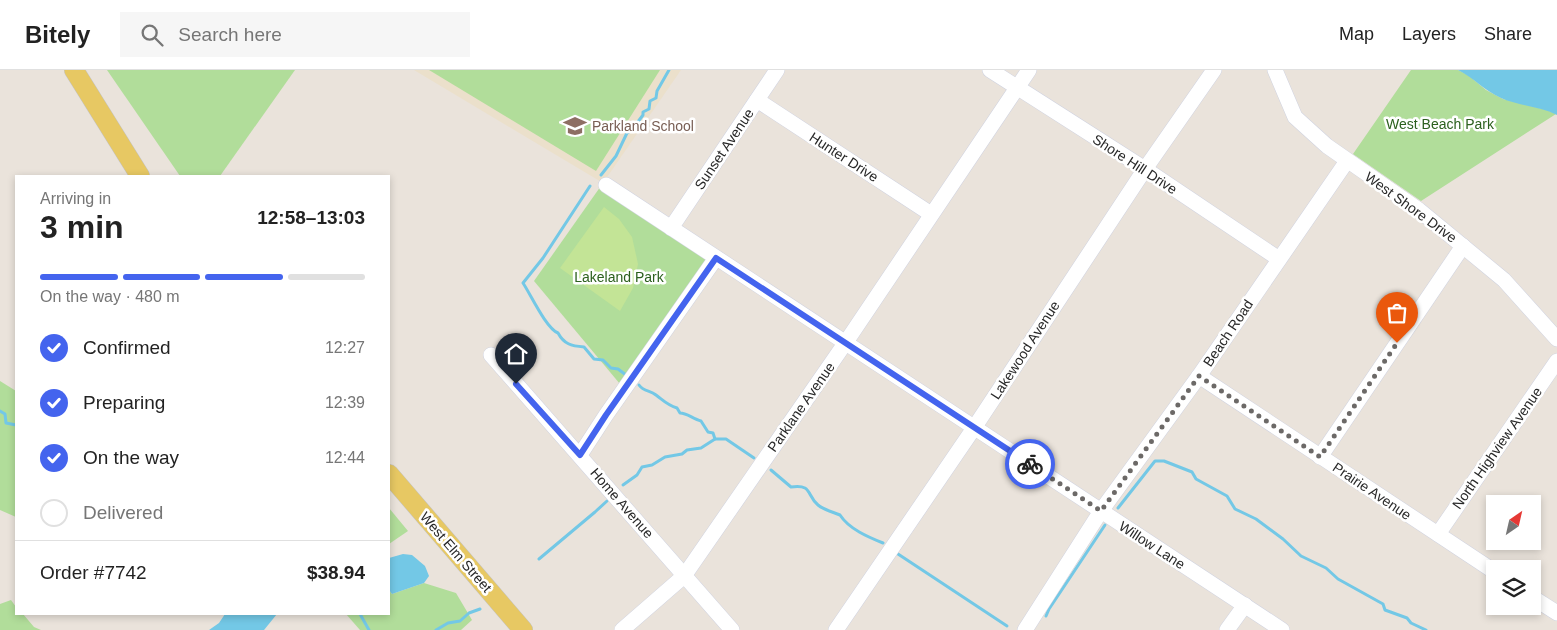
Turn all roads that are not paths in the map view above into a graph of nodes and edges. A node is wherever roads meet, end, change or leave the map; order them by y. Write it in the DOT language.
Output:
graph roads {
  1 [pos="74,70"];
  2 [pos="777,70"];
  3 [pos="990,70"];
  4 [pos="1029,70"];
  5 [pos="1214,70"];
  6 [pos="1275,70"];
  7 [pos="1017,88"];
  8 [pos="756,100"];
  9 [pos="1347,161"];
  10 [pos="1145,170"];
  11 [pos="139,175"];
  12 [pos="606,185"];
  13 [pos="931,214"];
  14 [pos="671,228"];
  15 [pos="1463,246"];
  16 [pos="716,258"];
  17 [pos="1279,259"];
  18 [pos="1557,339"];
  19 [pos="846,342"];
  20 [pos="491,355"];
  21 [pos="1557,361"];
  22 [pos="1199,376"];
  23 [pos="974,428"];
  24 [pos="580,455"];
  25 [pos="1320,457"];
  26 [pos="390,475"];
  27 [pos="1101,511"];
  28 [pos="1438,534"];
  29 [pos="1486,566"];
  30 [pos="684,576"];
  31 [pos="1541,602"];
  32 [pos="1244,605"];
  33 [pos="1556,609"];
  34 [pos="523,630"];
  35 [pos="622,630"];
  36 [pos="732,630"];
  37 [pos="836,630"];
  38 [pos="1025,630"];
  39 [pos="1227,630"];
  40 [pos="1282,630"];
  1 -- 11 [label="main road"];
  2 -- 8 [label="street, Sunset Avenue"];
  3 -- 7 [label="street, Shore Hill Drive"];
  4 -- 7 [label="street, Parklane Avenue"];
  5 -- 10 [label="street, Lakewood Avenue"];
  6 -- 9 [label="street, West Shore Drive"];
  7 -- 10 [label="street, Shore Hill Drive"];
  7 -- 13 [label="street, Parklane Avenue"];
  8 -- 13 [label="street, Hunter Drive"];
  8 -- 14 [label="street, Sunset Avenue"];
  9 -- 15 [label="street, West Shore Drive"];
  9 -- 17 [label="street, Beach Road"];
  10 -- 17 [label="street, Shore Hill Drive"];
  10 -- 23 [label="street, Lakewood Avenue"];
  12 -- 14 [label="street, Willow Lane"];
  13 -- 19 [label="street, Parklane Avenue"];
  14 -- 16 [label="street, Willow Lane"];
  15 -- 18 [label="street, West Shore Drive"];
  15 -- 25 [label="street"];
  16 -- 19 [label="street, Willow Lane"];
  16 -- 24 [label="street"];
  17 -- 22 [label="street, Beach Road"];
  19 -- 23 [label="street, Willow Lane"];
  19 -- 30 [label="street, Parklane Avenue"];
  20 -- 24 [label="street, Home Avenue"];
  21 -- 28 [label="street, North Highview Avenue"];
  22 -- 25 [label="street, Prairie Avenue"];
  22 -- 27 [label="street, Beach Road"];
  23 -- 27 [label="street, Willow Lane"];
  23 -- 37 [label="street, Lakewood Avenue"];
  24 -- 30 [label="street, Home Avenue"];
  25 -- 28 [label="street, Prairie Avenue"];
  26 -- 34 [label="main road, West Elm Street"];
  27 -- 32 [label="street, Willow Lane"];
  27 -- 38 [label="street, Beach Road"];
  28 -- 29 [label="street, Prairie Avenue"];
  30 -- 35 [label="street, Parklane Avenue"];
  30 -- 36 [label="street, Home Avenue"];
  31 -- 33 [label="street"];
  32 -- 39 [label="street"];
  32 -- 40 [label="street, Willow Lane"];
}
